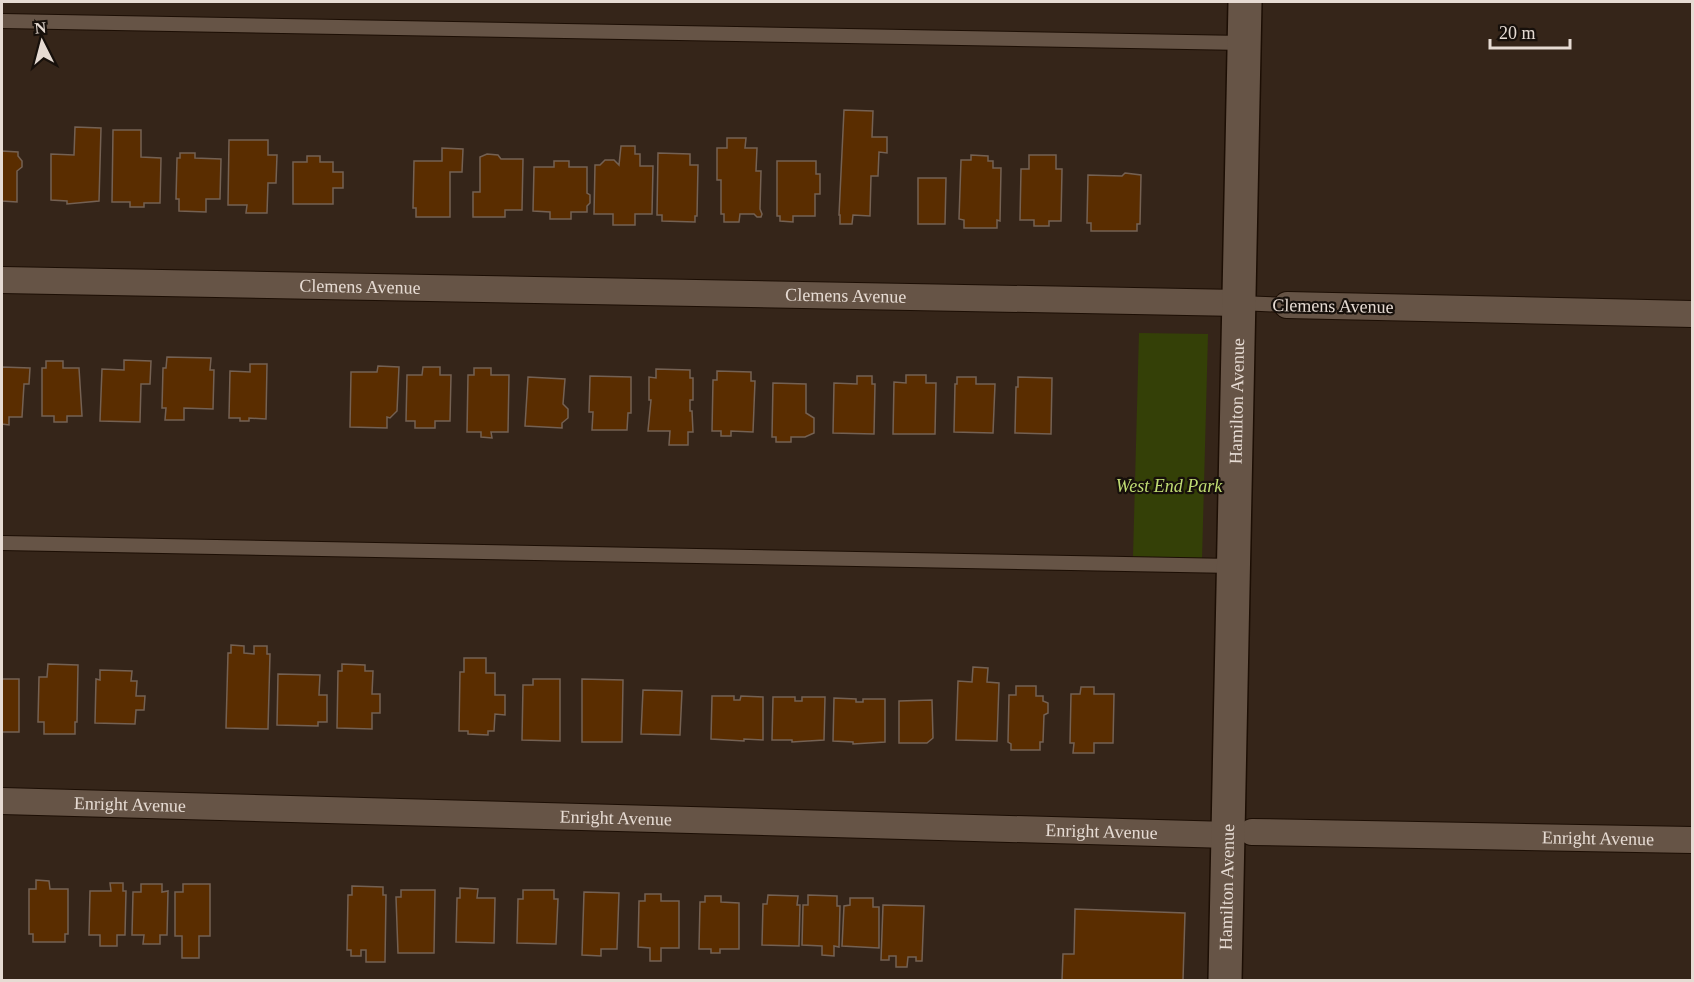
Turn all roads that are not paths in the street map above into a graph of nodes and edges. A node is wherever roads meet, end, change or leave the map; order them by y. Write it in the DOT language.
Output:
graph roads {
  1 [pos="1245,2"];
  2 [pos="2,21"];
  3 [pos="1244,43"];
  4 [pos="2,280"];
  5 [pos="1239,303"];
  6 [pos="1287,305"];
  7 [pos="1692,314"];
  8 [pos="2,543"];
  9 [pos="1234,566"];
  10 [pos="2,801"];
  11 [pos="1240,834"];
  12 [pos="1692,840"];
  13 [pos="1225,981"];
  1 -- 3 [label="street, Hamilton Avenue"];
  2 -- 3 [label="lane"];
  3 -- 5 [label="street, Hamilton Avenue"];
  4 -- 5 [label="street, Clemens Avenue"];
  5 -- 6 [label="lane, Clemens Avenue"];
  5 -- 9 [label="street, Hamilton Avenue"];
  6 -- 7 [label="street, Clemens Avenue"];
  8 -- 9 [label="lane"];
  9 -- 11 [label="street, Hamilton Avenue"];
  10 -- 11 [label="street, Enright Avenue"];
  11 -- 12 [label="street, Enright Avenue"];
  11 -- 13 [label="street, Hamilton Avenue"];
}
